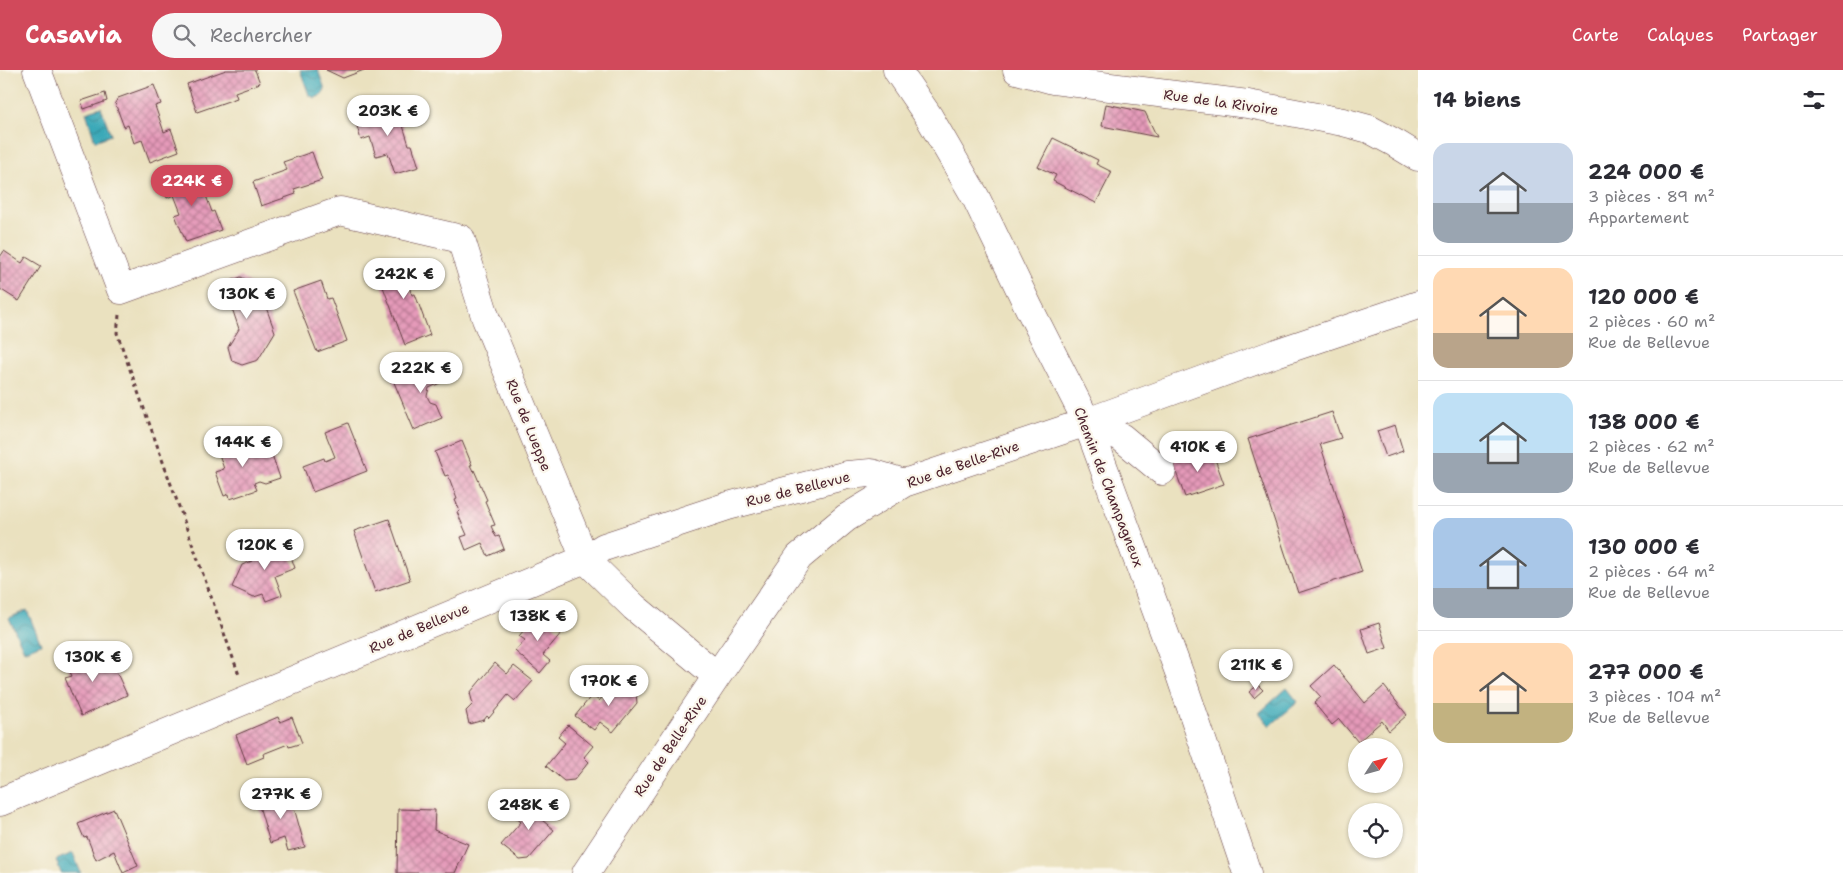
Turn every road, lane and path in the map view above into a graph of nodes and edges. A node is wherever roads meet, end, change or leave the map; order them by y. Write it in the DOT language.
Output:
graph roads {
  1 [pos="37,70"];
  2 [pos="897,70"];
  3 [pos="1017,70"];
  4 [pos="1418,158"];
  5 [pos="121,290"];
  6 [pos="1418,305"];
  7 [pos="1087,422"];
  8 [pos="1162,471"];
  9 [pos="904,483"];
  10 [pos="584,559"];
  11 [pos="717,676"];
  12 [pos="247,700"];
  13 [pos="0,802"];
  14 [pos="586,873"];
  15 [pos="1247,873"];
  1 -- 5 [label="street"];
  2 -- 7 [label="street, Chemin de Champagneux"];
  3 -- 4 [label="street, Rue de la Rivoire"];
  5 -- 10 [label="street, Rue de Lueppe"];
  5 -- 12 [label="path"];
  6 -- 7 [label="street, Rue de Belle-Rive"];
  7 -- 8 [label="street"];
  7 -- 9 [label="street, Rue de Belle-Rive"];
  7 -- 15 [label="street, Chemin de Champagneux"];
  9 -- 10 [label="street, Rue de Bellevue"];
  9 -- 11 [label="street, Rue de Belle-Rive"];
  10 -- 11 [label="street, Rue de Lueppe"];
  10 -- 12 [label="street, Rue de Bellevue"];
  11 -- 14 [label="street, Rue de Belle-Rive"];
  12 -- 13 [label="street, Rue de Bellevue"];
}
